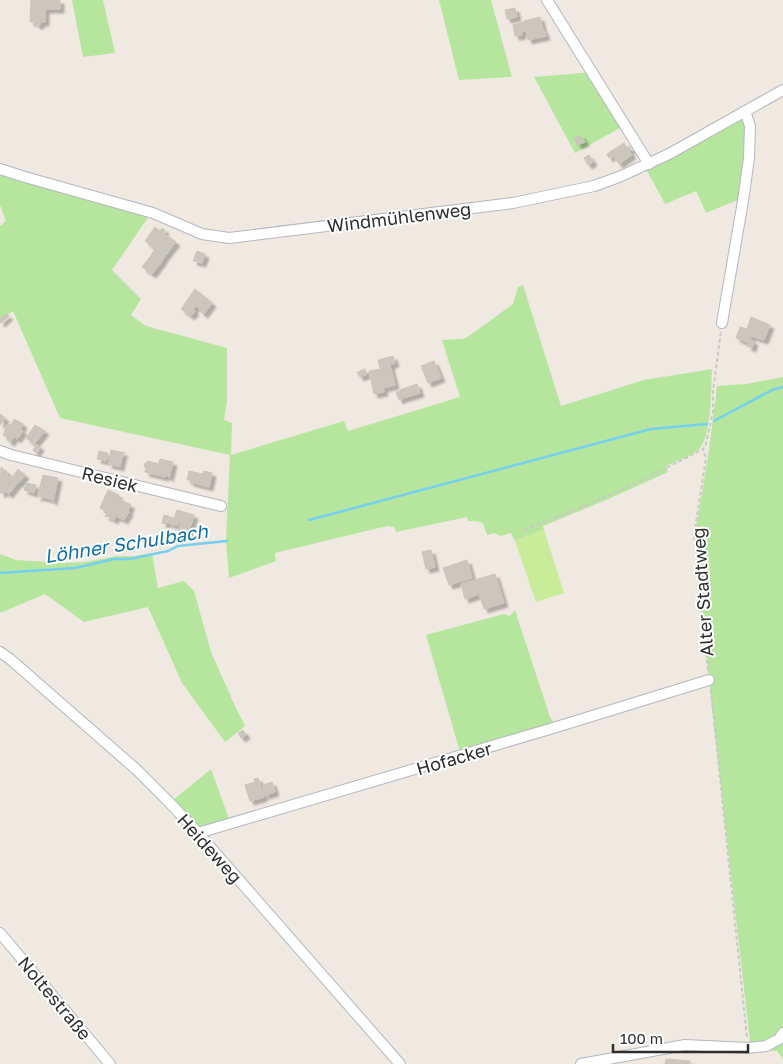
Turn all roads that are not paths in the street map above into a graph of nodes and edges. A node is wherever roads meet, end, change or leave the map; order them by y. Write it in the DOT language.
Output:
graph roads {
  1 [pos="547,0"];
  2 [pos="783,90"];
  3 [pos="745,110"];
  4 [pos="649,164"];
  5 [pos="0,169"];
  6 [pos="722,323"];
  7 [pos="0,451"];
  8 [pos="221,506"];
  9 [pos="0,652"];
  10 [pos="709,680"];
  11 [pos="198,833"];
  12 [pos="0,933"];
  13 [pos="783,1033"];
  14 [pos="110,1064"];
  15 [pos="400,1064"];
  16 [pos="581,1064"];
  1 -- 4 [label="street"];
  2 -- 3 [label="street, Windmühlenweg"];
  3 -- 4 [label="street, Windmühlenweg"];
  3 -- 6 [label="street"];
  4 -- 5 [label="street, Windmühlenweg"];
  7 -- 8 [label="street, Resiek"];
  9 -- 11 [label="street, Heideweg"];
  10 -- 11 [label="street, Hofacker"];
  11 -- 15 [label="street, Heideweg"];
  12 -- 14 [label="street, Noltestraße"];
  13 -- 16 [label="street"];
}
